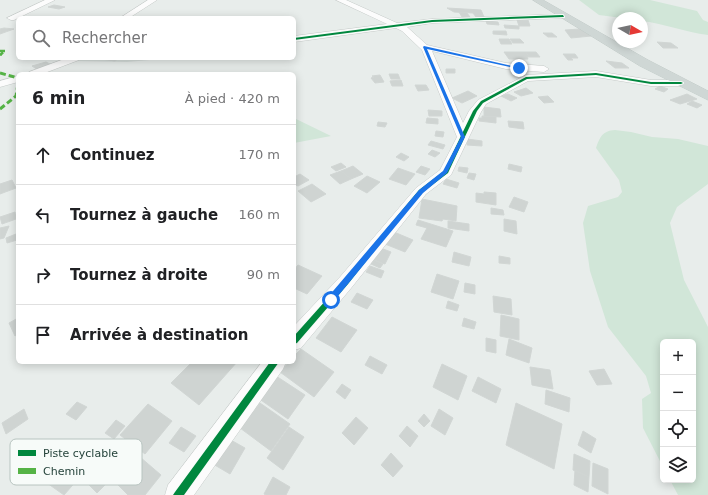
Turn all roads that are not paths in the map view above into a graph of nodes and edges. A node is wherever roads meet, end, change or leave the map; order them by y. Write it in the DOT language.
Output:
graph roads {
  1 [pos="51,0"];
  2 [pos="153,0"];
  3 [pos="340,0"];
  4 [pos="537,0"];
  5 [pos="16,16"];
  6 [pos="127,16"];
  7 [pos="563,16"];
  8 [pos="393,25"];
  9 [pos="296,38"];
  10 [pos="424,47"];
  11 [pos="71,60"];
  12 [pos="38,72"];
  13 [pos="596,74"];
  14 [pos="16,80"];
  15 [pos="681,83"];
  16 [pos="0,84"];
  17 [pos="708,96"];
  18 [pos="463,137"];
  19 [pos="296,339"];
  20 [pos="274,364"];
  21 [pos="178,495"];
  1 -- 5 [label="street"];
  2 -- 6 [label="street"];
  3 -- 8 [label="street"];
  4 -- 7 [label="main road"];
  7 -- 8 [label="street"];
  7 -- 15 [label="main road"];
  8 -- 9 [label="street"];
  8 -- 10 [label="street"];
  10 -- 13 [label="street"];
  10 -- 18 [label="street"];
  11 -- 12 [label="street"];
  13 -- 15 [label="street"];
  13 -- 18 [label="street"];
  14 -- 16 [label="street"];
  15 -- 17 [label="main road"];
  18 -- 19 [label="street"];
  20 -- 21 [label="street"];
}
